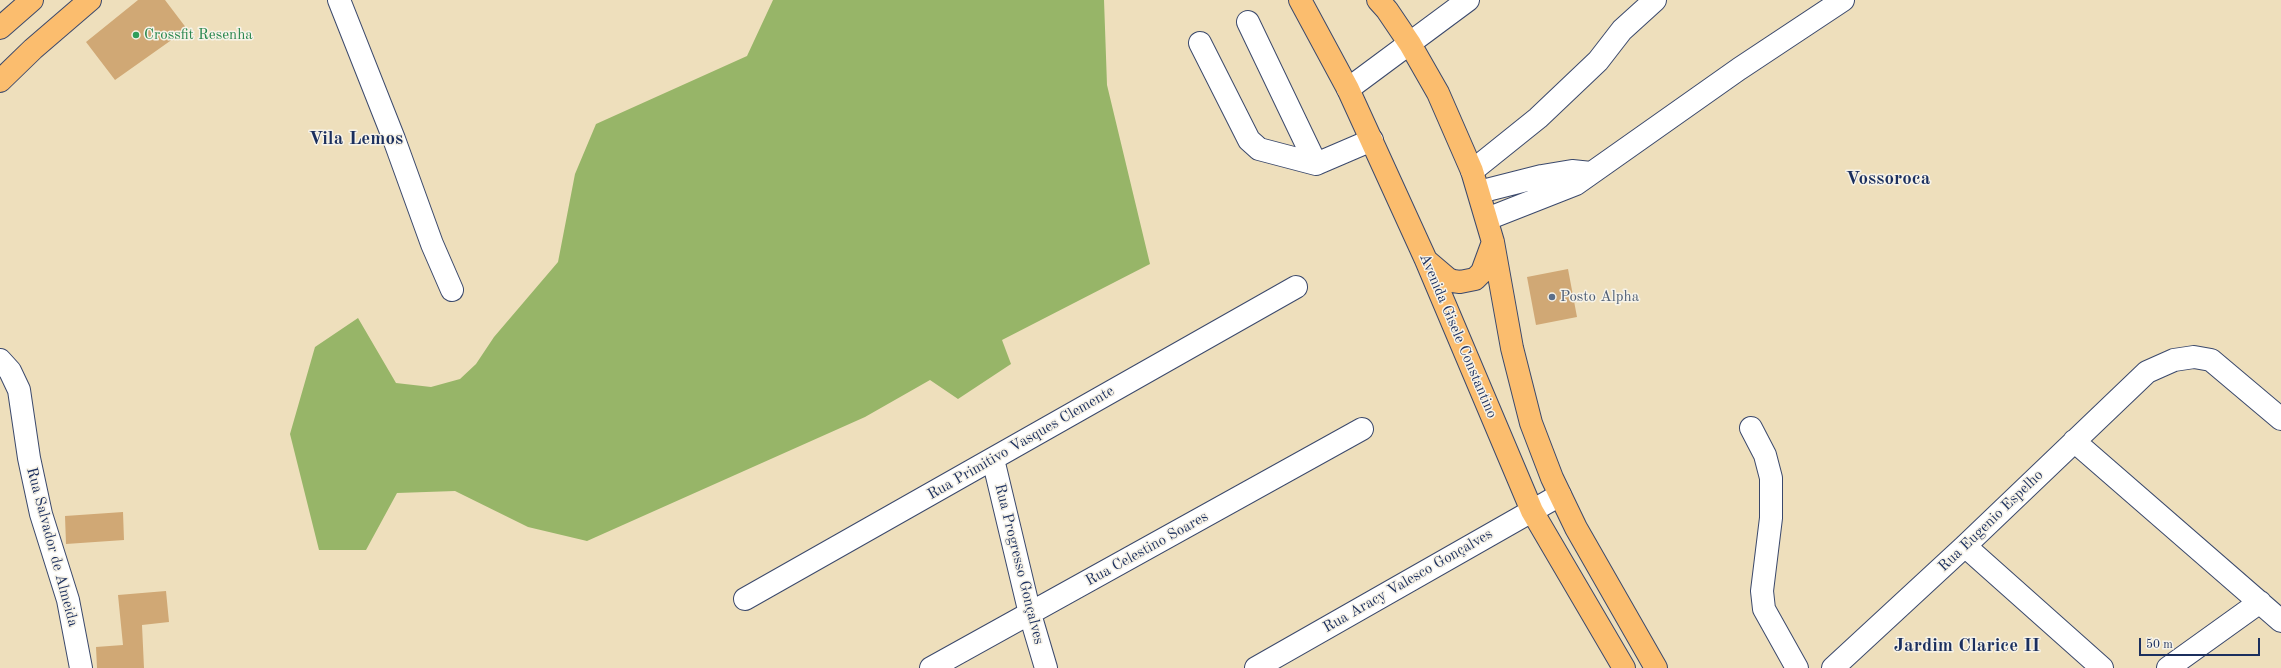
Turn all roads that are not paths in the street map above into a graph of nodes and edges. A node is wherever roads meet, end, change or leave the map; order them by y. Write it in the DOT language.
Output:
graph roads {
  1 [pos="32,0"];
  2 [pos="90,0"];
  3 [pos="339,0"];
  4 [pos="1300,0"];
  5 [pos="1378,0"];
  6 [pos="1468,0"];
  7 [pos="1655,0"];
  8 [pos="1843,0"];
  9 [pos="1248,22"];
  10 [pos="0,28"];
  11 [pos="1200,43"];
  12 [pos="1410,44"];
  13 [pos="0,81"];
  14 [pos="1348,89"];
  15 [pos="1372,140"];
  16 [pos="1316,164"];
  17 [pos="1472,171"];
  18 [pos="1591,173"];
  19 [pos="1479,192"];
  20 [pos="1487,219"];
  21 [pos="1493,242"];
  22 [pos="1426,260"];
  23 [pos="1296,287"];
  24 [pos="452,290"];
  25 [pos="0,360"];
  26 [pos="2281,419"];
  27 [pos="1751,428"];
  28 [pos="1362,429"];
  29 [pos="2074,441"];
  30 [pos="993,459"];
  31 [pos="1560,495"];
  32 [pos="1532,511"];
  33 [pos="1965,546"];
  34 [pos="745,599"];
  35 [pos="2260,602"];
  36 [pos="1030,614"];
  37 [pos="2281,621"];
  38 [pos="81,668"];
  39 [pos="931,668"];
  40 [pos="1046,668"];
  41 [pos="1256,668"];
  42 [pos="1624,668"];
  43 [pos="1656,668"];
  44 [pos="1797,668"];
  45 [pos="1833,668"];
  46 [pos="2102,668"];
  47 [pos="2168,668"];
  1 -- 10 [label="main road"];
  2 -- 13 [label="main road"];
  3 -- 24 [label="street"];
  4 -- 14 [label="main road, Avenida Gisele Constantino"];
  5 -- 12 [label="main road"];
  6 -- 12 [label="street"];
  7 -- 17 [label="street"];
  8 -- 18 [label="street"];
  9 -- 16 [label="street"];
  11 -- 16 [label="street"];
  12 -- 14 [label="street"];
  12 -- 17 [label="main road"];
  14 -- 15 [label="main road, Avenida Gisele Constantino"];
  15 -- 16 [label="street"];
  15 -- 22 [label="main road, Avenida Gisele Constantino"];
  17 -- 19 [label="main road"];
  18 -- 19 [label="street"];
  18 -- 20 [label="street"];
  19 -- 20 [label="main road"];
  20 -- 21 [label="main road"];
  21 -- 22 [label="main road"];
  21 -- 31 [label="main road"];
  22 -- 32 [label="main road, Avenida Gisele Constantino"];
  23 -- 30 [label="street, Rua Primitivo Vasques Clemente"];
  25 -- 38 [label="street, Rua Salvador de Almeida"];
  26 -- 29 [label="street, Rua Eugenio Espelho"];
  27 -- 44 [label="street"];
  28 -- 36 [label="street, Rua Celestino Soares"];
  29 -- 33 [label="street, Rua Eugenio Espelho"];
  29 -- 35 [label="street"];
  30 -- 34 [label="street, Rua Primitivo Vasques Clemente"];
  30 -- 36 [label="street, Rua Progresso Gonçalves"];
  31 -- 32 [label="street, Rua Aracy Valesco Gonçalves"];
  31 -- 43 [label="main road"];
  32 -- 41 [label="street, Rua Aracy Valesco Gonçalves"];
  32 -- 42 [label="main road, Avenida Gisele Constantino"];
  33 -- 45 [label="street, Rua Eugenio Espelho"];
  33 -- 46 [label="street"];
  35 -- 37 [label="street"];
  35 -- 47 [label="street"];
  36 -- 39 [label="street, Rua Celestino Soares"];
  36 -- 40 [label="street, Rua Progresso Gonçalves"];
}
